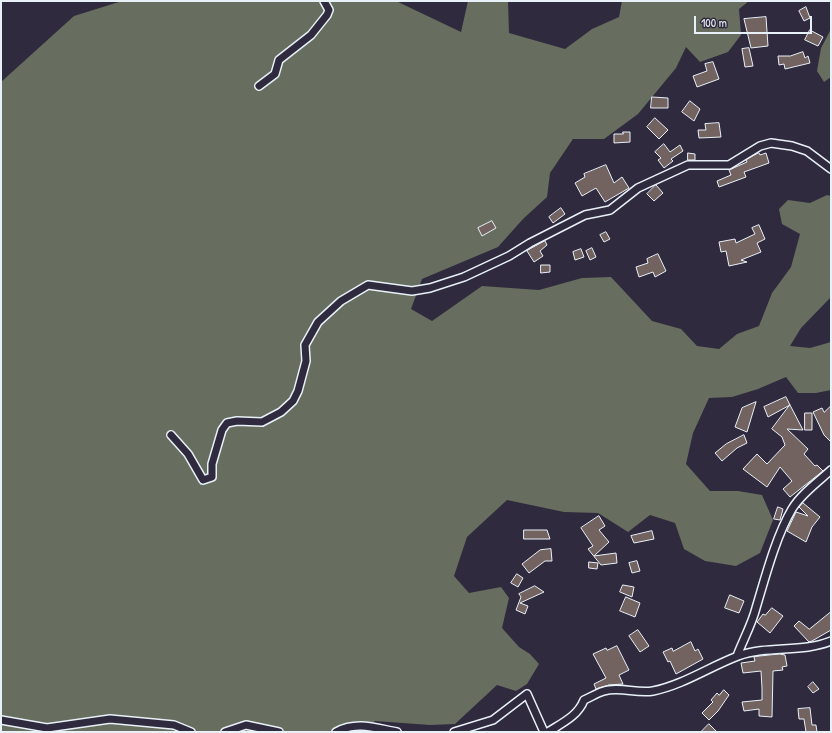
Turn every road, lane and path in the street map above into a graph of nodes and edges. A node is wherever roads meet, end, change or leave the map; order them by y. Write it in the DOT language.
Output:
graph roads {
  1 [pos="324,1"];
  2 [pos="259,86"];
  3 [pos="831,169"];
  4 [pos="171,435"];
  5 [pos="831,470"];
  6 [pos="831,641"];
  7 [pos="737,656"];
  8 [pos="1,720"];
  9 [pos="191,732"];
  10 [pos="225,732"];
  11 [pos="279,732"];
  12 [pos="336,732"];
  13 [pos="397,732"];
  14 [pos="454,732"];
  15 [pos="544,732"];
  16 [pos="548,732"];
  1 -- 2 [label="street"];
  3 -- 4 [label="street"];
  5 -- 7 [label="street"];
  6 -- 7 [label="street"];
  7 -- 16 [label="street"];
  8 -- 9 [label="street"];
  10 -- 11 [label="street"];
  12 -- 13 [label="street"];
  14 -- 15 [label="street"];
}
